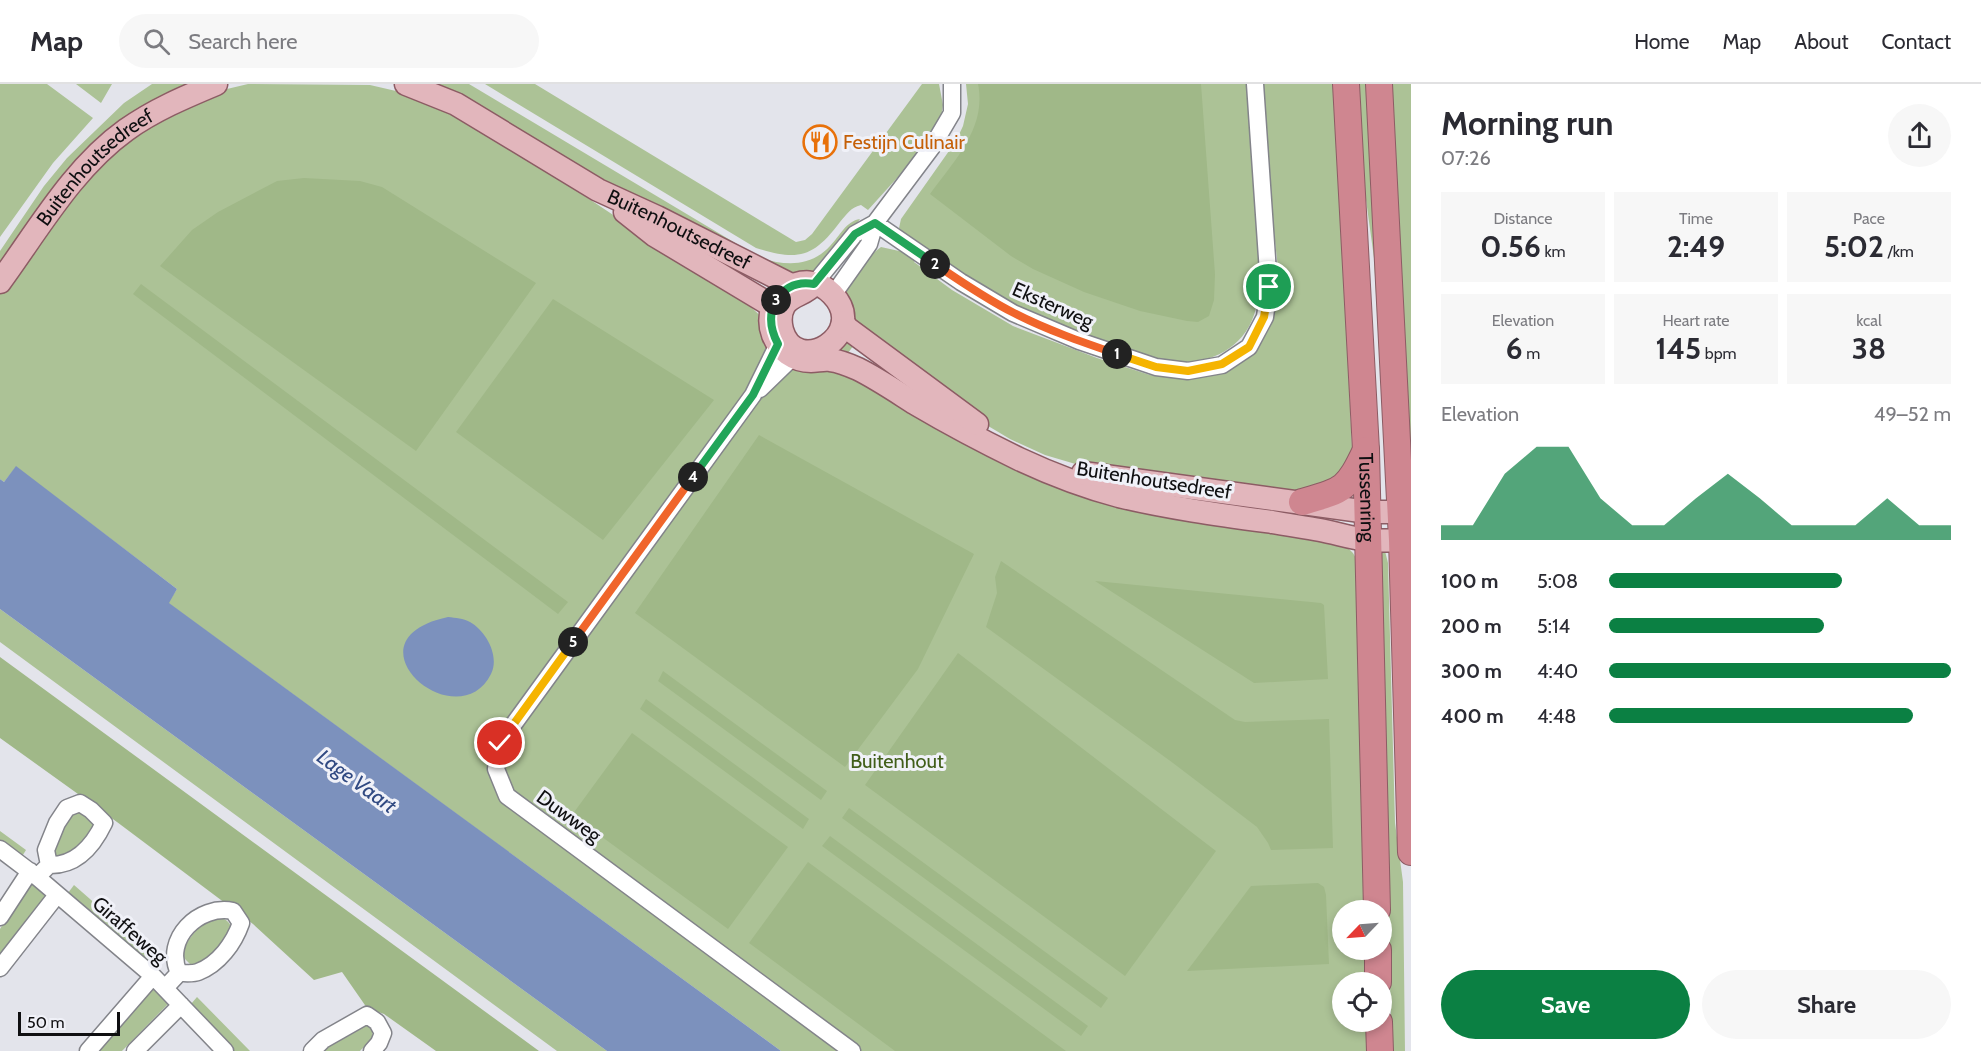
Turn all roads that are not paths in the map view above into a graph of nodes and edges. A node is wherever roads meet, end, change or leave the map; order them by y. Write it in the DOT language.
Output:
graph roads {
  1 [pos="216,84"];
  2 [pos="406,84"];
  3 [pos="952,84"];
  4 [pos="1255,84"];
  5 [pos="1346,84"];
  6 [pos="1379,84"];
  7 [pos="598,190"];
  8 [pos="875,223"];
  9 [pos="0,282"];
  10 [pos="813,288"];
  11 [pos="774,316"];
  12 [pos="843,322"];
  13 [pos="804,352"];
  14 [pos="1366,450"];
  15 [pos="1020,454"];
  16 [pos="1046,465"];
  17 [pos="1302,502"];
  18 [pos="1368,512"];
  19 [pos="1406,512"];
  20 [pos="1368,540"];
  21 [pos="1406,540"];
  22 [pos="0,849"];
  23 [pos="1411,852"];
  24 [pos="38,871"];
  25 [pos="57,895"];
  26 [pos="1377,900"];
  27 [pos="0,917"];
  28 [pos="0,968"];
  29 [pos="179,973"];
  30 [pos="159,982"];
  31 [pos="181,1005"];
  32 [pos="1379,1032"];
  33 [pos="88,1051"];
  34 [pos="135,1051"];
  35 [pos="225,1051"];
  36 [pos="312,1051"];
  37 [pos="372,1051"];
  38 [pos="852,1051"];
  39 [pos="1380,1051"];
  1 -- 9 [label="main road, Buitenhoutsedreef"];
  2 -- 7 [label="main road, Buitenhoutsedreef"];
  3 -- 8 [label="street"];
  4 -- 8 [label="street, Eksterweg"];
  5 -- 14 [label="highway, Tussenring"];
  6 -- 19 [label="highway, Tussenring"];
  7 -- 10 [label="main road, Buitenhoutsedreef"];
  7 -- 11 [label="main road, Buitenhoutsedreef"];
  8 -- 10 [label="street"];
  10 -- 11 [label="main road"];
  10 -- 12 [label="main road"];
  11 -- 13 [label="main road"];
  12 -- 13 [label="main road"];
  12 -- 15 [label="main road, Buitenhoutsedreef"];
  13 -- 15 [label="main road, Buitenhoutsedreef"];
  13 -- 38 [label="street, Duwweg"];
  14 -- 17 [label="highway"];
  14 -- 18 [label="highway, Tussenring"];
  15 -- 16 [label="main road, Buitenhoutsedreef"];
  16 -- 17 [label="main road, Buitenhoutsedreef"];
  16 -- 20 [label="main road, Buitenhoutsedreef"];
  17 -- 18 [label="main road, Buitenhoutsedreef"];
  18 -- 19 [label="main road, Buitenhoutsedreef"];
  18 -- 20 [label="highway, Tussenring"];
  19 -- 21 [label="highway, Tussenring"];
  20 -- 21 [label="main road, Buitenhoutsedreef"];
  20 -- 26 [label="highway, Tussenring"];
  21 -- 23 [label="highway, Tussenring"];
  22 -- 24 [label="street, Giraffeweg"];
  24 -- 25 [label="street, Giraffeweg"];
  24 -- 27 [label="street"];
  25 -- 28 [label="street"];
  25 -- 30 [label="street, Giraffeweg"];
  29 -- 30 [label="street"];
  30 -- 31 [label="street, Giraffeweg"];
  30 -- 33 [label="street"];
  31 -- 34 [label="street"];
  31 -- 35 [label="street, Giraffeweg"];
  32 -- 39 [label="highway"];
  36 -- 37 [label="street"];
}
